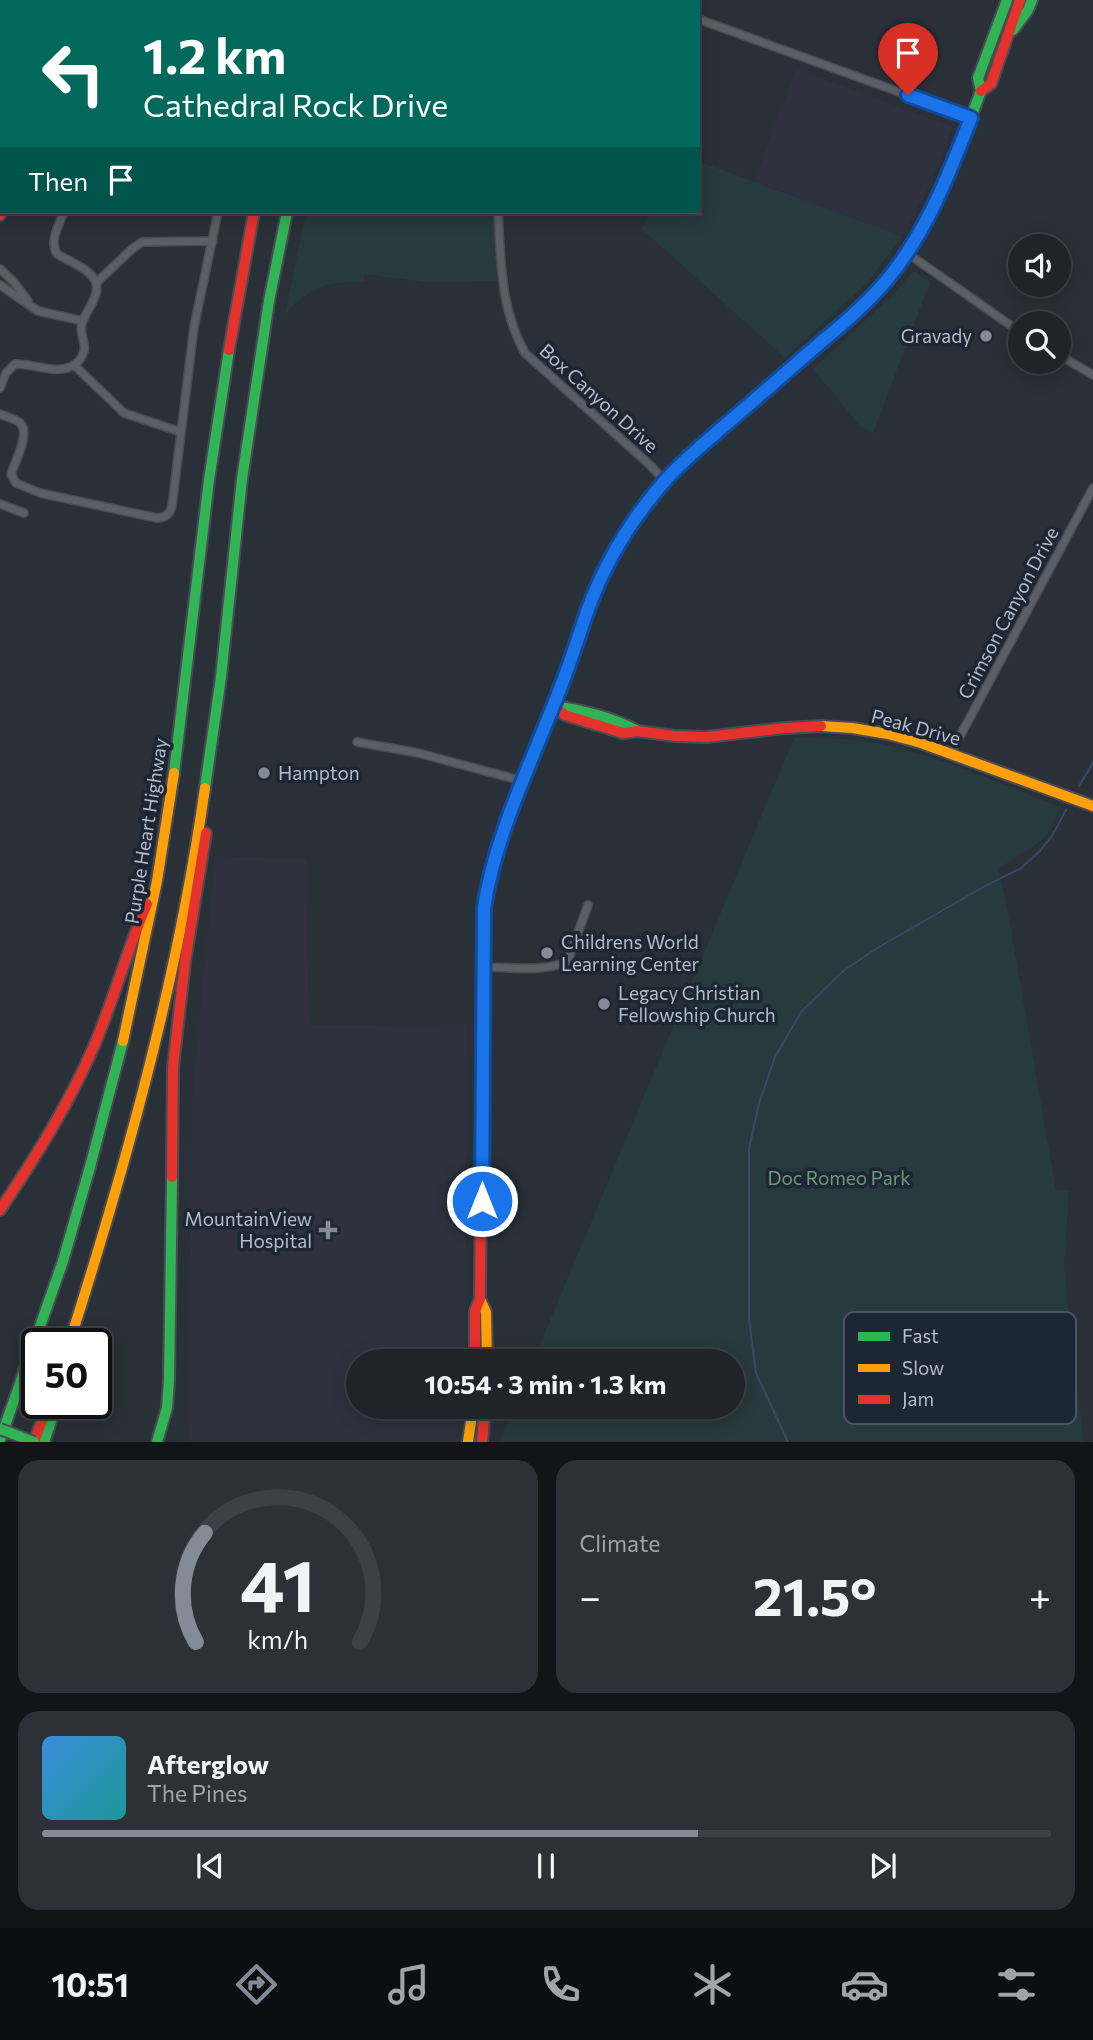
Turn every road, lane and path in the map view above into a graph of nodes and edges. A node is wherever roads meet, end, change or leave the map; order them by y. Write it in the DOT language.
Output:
graph roads {
  1 [pos="1007,0"];
  2 [pos="1020,0"];
  3 [pos="1032,0"];
  4 [pos="700,20"];
  5 [pos="1007,38"];
  6 [pos="981,92"];
  7 [pos="971,118"];
  8 [pos="63,214"];
  9 [pos="218,214"];
  10 [pos="254,214"];
  11 [pos="287,214"];
  12 [pos="498,214"];
  13 [pos="213,241"];
  14 [pos="907,253"];
  15 [pos="0,269"];
  16 [pos="96,283"];
  17 [pos="0,285"];
  18 [pos="33,307"];
  19 [pos="83,321"];
  20 [pos="1008,324"];
  21 [pos="1071,362"];
  22 [pos="74,365"];
  23 [pos="1093,374"];
  24 [pos="0,388"];
  25 [pos="0,414"];
  26 [pos="181,432"];
  27 [pos="665,481"];
  28 [pos="1093,488"];
  29 [pos="0,504"];
  30 [pos="24,513"];
  31 [pos="221,677"];
  32 [pos="554,706"];
  33 [pos="356,742"];
  34 [pos="951,753"];
  35 [pos="523,781"];
  36 [pos="1093,806"];
  37 [pos="157,881"];
  38 [pos="588,905"];
  39 [pos="484,967"];
  40 [pos="0,1210"];
  41 [pos="480,1299"];
  42 [pos="74,1328"];
  43 [pos="475,1349"];
  44 [pos="487,1349"];
  45 [pos="42,1419"];
  46 [pos="52,1419"];
  47 [pos="471,1419"];
  48 [pos="484,1419"];
  49 [pos="0,1429"];
  50 [pos="0,1440"];
  51 [pos="34,1441"];
  52 [pos="44,1441"];
  53 [pos="159,1441"];
  54 [pos="468,1441"];
  55 [pos="482,1441"];
  1 -- 6 [label="main road"];
  2 -- 5 [label="main road"];
  3 -- 5 [label="main road"];
  4 -- 7 [label="street"];
  5 -- 6 [label="main road"];
  6 -- 7 [label="main road"];
  7 -- 14 [label="main road"];
  8 -- 16 [label="street"];
  9 -- 13 [label="street"];
  10 -- 37 [label="main road, Purple Heart Highway"];
  11 -- 31 [label="main road"];
  12 -- 27 [label="street, Box Canyon Drive"];
  13 -- 16 [label="street"];
  13 -- 26 [label="street"];
  14 -- 20 [label="street"];
  14 -- 27 [label="main road"];
  15 -- 18 [label="street"];
  16 -- 19 [label="street"];
  17 -- 18 [label="street"];
  18 -- 19 [label="street"];
  19 -- 22 [label="street"];
  21 -- 23 [label="street"];
  22 -- 24 [label="street"];
  22 -- 26 [label="street"];
  25 -- 26 [label="street"];
  27 -- 32 [label="main road"];
  28 -- 34 [label="street, Crimson Canyon Drive"];
  29 -- 30 [label="street"];
  31 -- 42 [label="main road"];
  31 -- 53 [label="main road"];
  32 -- 34 [label="main road, Peak Drive"];
  32 -- 35 [label="main road"];
  33 -- 35 [label="street"];
  34 -- 36 [label="main road, Peak Drive"];
  35 -- 39 [label="main road"];
  37 -- 40 [label="main road"];
  37 -- 50 [label="main road, Purple Heart Highway"];
  38 -- 39 [label="street"];
  39 -- 41 [label="main road"];
  41 -- 43 [label="main road"];
  41 -- 44 [label="main road"];
  45 -- 51 [label="main road"];
  46 -- 52 [label="main road"];
  47 -- 54 [label="main road"];
  48 -- 55 [label="main road"];
  49 -- 51 [label="main road, bridge"];
}
